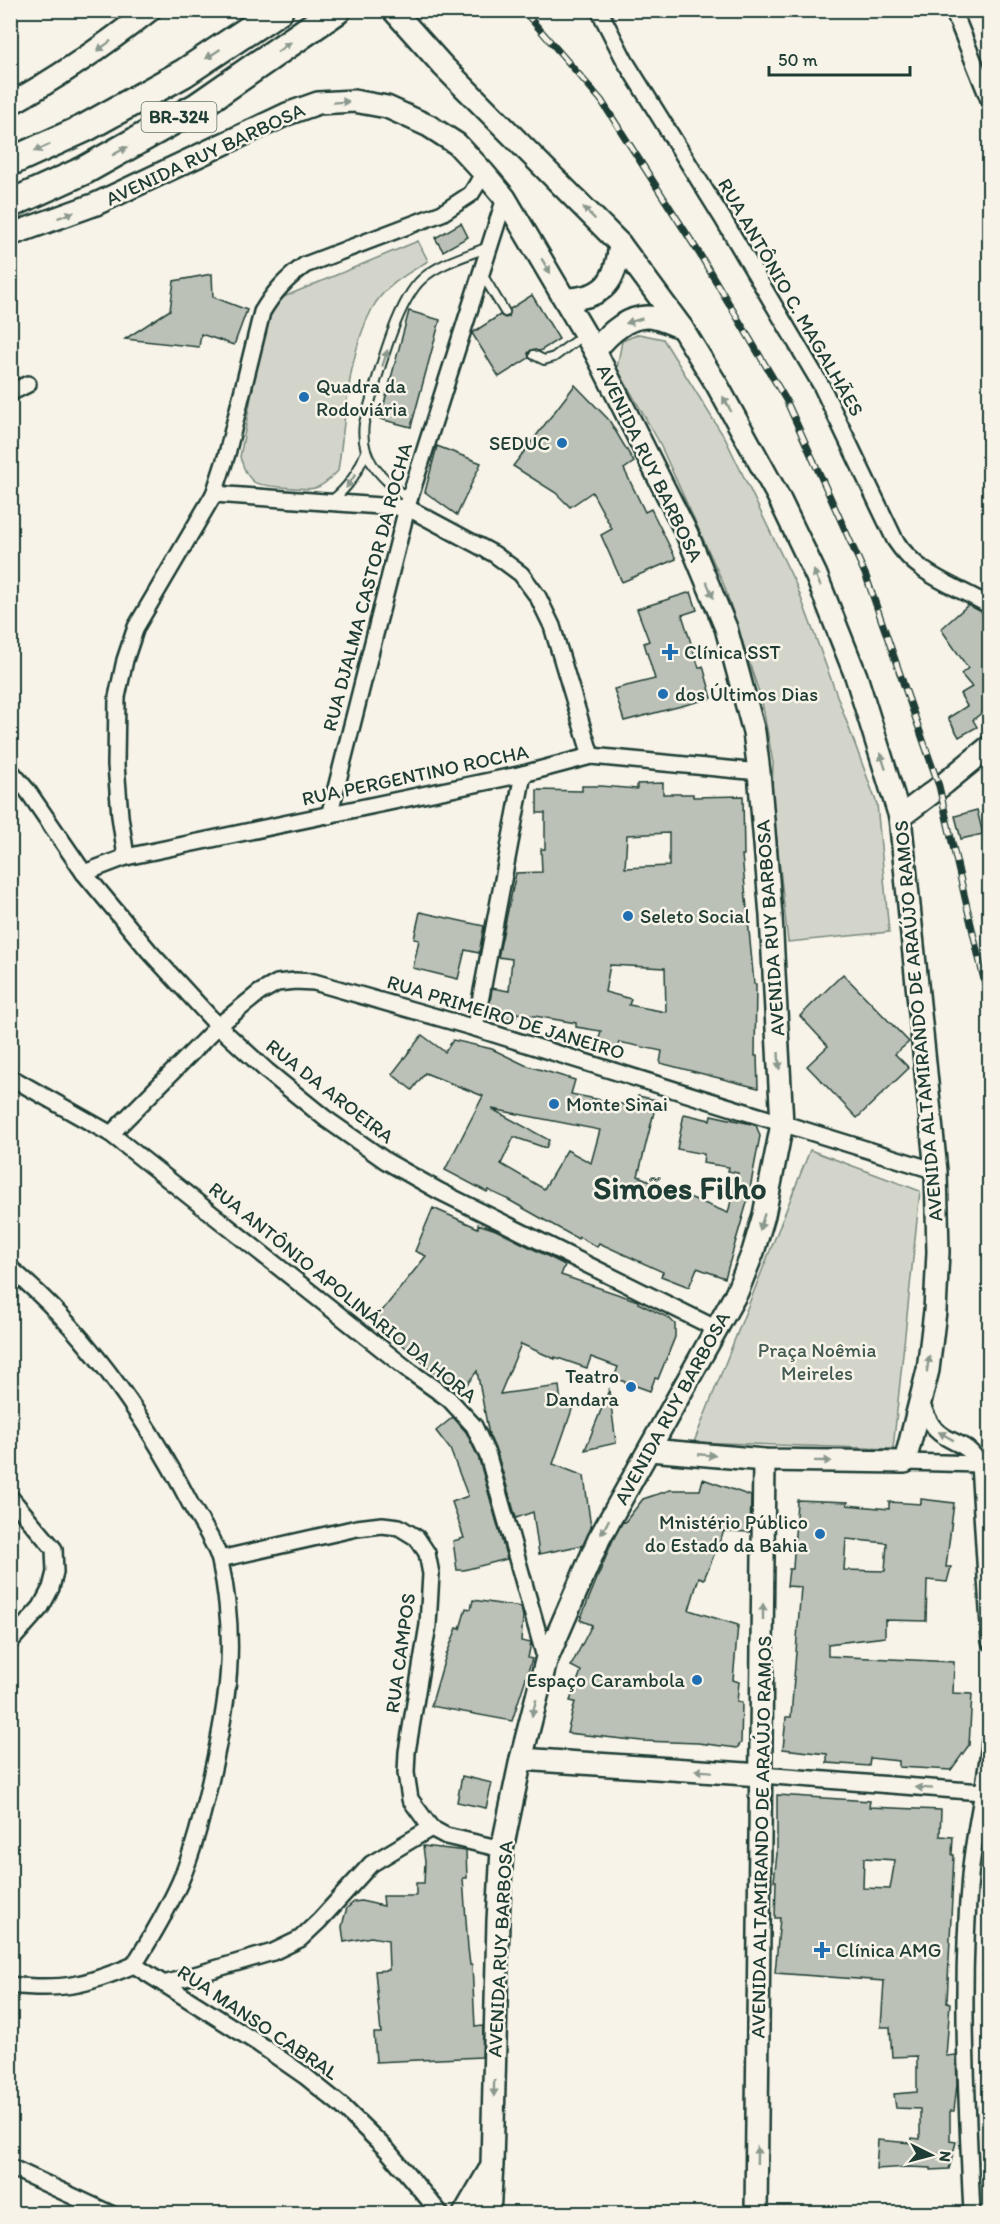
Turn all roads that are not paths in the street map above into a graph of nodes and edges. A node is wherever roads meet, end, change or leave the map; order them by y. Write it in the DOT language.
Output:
graph roads {
  1 [pos="150,10"];
  2 [pos="279,10"];
  3 [pos="599,10"];
  4 [pos="953,10"];
  5 [pos="337,11"];
  6 [pos="393,12"];
  7 [pos="990,102"];
  8 [pos="10,104"];
  9 [pos="10,162"];
  10 [pos="484,172"];
  11 [pos="505,198"];
  12 [pos="10,204"];
  13 [pos="10,235"];
  14 [pos="620,244"];
  15 [pos="490,246"];
  16 [pos="481,273"];
  17 [pos="566,299"];
  18 [pos="505,312"];
  19 [pos="682,328"];
  20 [pos="590,342"];
  21 [pos="534,355"];
  22 [pos="28,384"];
  23 [pos="10,393"];
  24 [pos="365,454"];
  25 [pos="214,494"];
  26 [pos="329,502"];
  27 [pos="409,504"];
  28 [pos="990,606"];
  29 [pos="990,746"];
  30 [pos="591,756"];
  31 [pos="10,770"];
  32 [pos="759,772"];
  33 [pos="523,774"];
  34 [pos="329,816"];
  35 [pos="900,817"];
  36 [pos="126,857"];
  37 [pos="84,873"];
  38 [pos="218,1026"];
  39 [pos="475,1028"];
  40 [pos="10,1077"];
  41 [pos="782,1124"];
  42 [pos="111,1134"];
  43 [pos="936,1171"];
  44 [pos="10,1268"];
  45 [pos="717,1329"];
  46 [pos="920,1400"];
  47 [pos="650,1450"];
  48 [pos="764,1460"];
  49 [pos="905,1462"];
  50 [pos="979,1464"];
  51 [pos="12,1500"];
  52 [pos="220,1559"];
  53 [pos="10,1642"];
  54 [pos="990,1642"];
  55 [pos="546,1661"];
  56 [pos="990,1740"];
  57 [pos="521,1759"];
  58 [pos="761,1775"];
  59 [pos="982,1792"];
  60 [pos="431,1828"];
  61 [pos="502,1849"];
  62 [pos="134,1965"];
  63 [pos="164,1983"];
  64 [pos="10,1985"];
  65 [pos="492,2165"];
  66 [pos="10,2167"];
  67 [pos="111,2214"];
  68 [pos="441,2214"];
  69 [pos="464,2214"];
  70 [pos="489,2214"];
  71 [pos="756,2214"];
  72 [pos="972,2214"];
  1 -- 8 [label="main road, one-way"];
  2 -- 9 [label="highway, BR-324, one-way"];
  3 -- 28 [label="street, RUA ANTÔNIO C. MAGALHÃES"];
  4 -- 7 [label="street"];
  12 -- 5 [label="highway, BR-324, one-way"];
  14 -- 6 [label="main road, AVENIDA ALTAMIRANDO DE ARAÚJO RAMOS, one-way"];
  10 -- 11 [label="main road, AVENIDA RUY BARBOSA"];
  13 -- 10 [label="main road, AVENIDA RUY BARBOSA, one-way"];
  10 -- 25 [label="street"];
  11 -- 15 [label="street, RUA DJALMA CASTOR DA ROCHA"];
  11 -- 17 [label="main road, AVENIDA RUY BARBOSA, one-way"];
  14 -- 17 [label="main road"];
  14 -- 19 [label="main road, AVENIDA ALTAMIRANDO DE ARAÚJO RAMOS"];
  15 -- 16 [label="street, RUA DJALMA CASTOR DA ROCHA"];
  24 -- 15 [label="lane, one-way"];
  16 -- 18 [label="lane"];
  16 -- 27 [label="street, RUA DJALMA CASTOR DA ROCHA"];
  17 -- 20 [label="main road, AVENIDA RUY BARBOSA"];
  19 -- 20 [label="main road, one-way"];
  35 -- 19 [label="main road, AVENIDA ALTAMIRANDO DE ARAÚJO RAMOS, one-way"];
  20 -- 21 [label="lane"];
  20 -- 32 [label="main road, AVENIDA RUY BARBOSA, one-way"];
  22 -- 23 [label="street"];
  24 -- 26 [label="lane, one-way"];
  24 -- 27 [label="lane"];
  25 -- 26 [label="street"];
  25 -- 36 [label="street"];
  26 -- 27 [label="street"];
  27 -- 30 [label="street"];
  27 -- 34 [label="street, RUA DJALMA CASTOR DA ROCHA"];
  29 -- 35 [label="main road"];
  30 -- 32 [label="street, RUA PERGENTINO ROCHA"];
  30 -- 33 [label="street, RUA PERGENTINO ROCHA"];
  31 -- 37 [label="street, RUA DA AROEIRA"];
  32 -- 41 [label="main road, AVENIDA RUY BARBOSA, one-way"];
  33 -- 34 [label="street, RUA PERGENTINO ROCHA"];
  33 -- 39 [label="street"];
  34 -- 36 [label="street, RUA PERGENTINO ROCHA"];
  35 -- 43 [label="main road, AVENIDA ALTAMIRANDO DE ARAÚJO RAMOS"];
  36 -- 37 [label="street, RUA PERGENTINO ROCHA"];
  37 -- 38 [label="street, RUA DA AROEIRA"];
  38 -- 39 [label="street, RUA PRIMEIRO DE JANEIRO"];
  38 -- 42 [label="street, RUA PRIMEIRO DE JANEIRO"];
  38 -- 45 [label="street, RUA DA AROEIRA"];
  39 -- 41 [label="street, RUA PRIMEIRO DE JANEIRO"];
  40 -- 42 [label="street, RUA ANTÔNIO APOLINÁRIO DA HORA"];
  41 -- 43 [label="street, RUA PRIMEIRO DE JANEIRO"];
  41 -- 45 [label="main road, AVENIDA RUY BARBOSA, one-way"];
  42 -- 55 [label="street, RUA ANTÔNIO APOLINÁRIO DA HORA"];
  46 -- 43 [label="main road, AVENIDA ALTAMIRANDO DE ARAÚJO RAMOS, one-way"];
  44 -- 52 [label="street"];
  45 -- 47 [label="main road, AVENIDA RUY BARBOSA"];
  46 -- 49 [label="main road, AVENIDA ALTAMIRANDO DE ARAÚJO RAMOS"];
  50 -- 46 [label="street, one-way"];
  47 -- 48 [label="main road, one-way"];
  47 -- 55 [label="main road, AVENIDA RUY BARBOSA, one-way"];
  48 -- 49 [label="main road, one-way"];
  58 -- 48 [label="main road, AVENIDA ALTAMIRANDO DE ARAÚJO RAMOS, one-way"];
  49 -- 50 [label="street"];
  50 -- 54 [label="street"];
  51 -- 53 [label="street"];
  52 -- 60 [label="street, RUA CAMPOS"];
  52 -- 62 [label="street"];
  55 -- 57 [label="main road, AVENIDA RUY BARBOSA, one-way"];
  56 -- 59 [label="street"];
  58 -- 57 [label="main road, one-way"];
  57 -- 61 [label="main road, AVENIDA RUY BARBOSA"];
  59 -- 58 [label="street, one-way"];
  71 -- 58 [label="main road, AVENIDA ALTAMIRANDO DE ARAÚJO RAMOS, one-way"];
  59 -- 72 [label="street"];
  60 -- 61 [label="street"];
  60 -- 63 [label="street"];
  61 -- 65 [label="main road, AVENIDA RUY BARBOSA, one-way"];
  62 -- 63 [label="street, RUA MANSO CABRAL"];
  62 -- 64 [label="street"];
  63 -- 68 [label="street, RUA MANSO CABRAL"];
  65 -- 69 [label="main road"];
  65 -- 70 [label="main road, AVENIDA RUY BARBOSA"];
  66 -- 67 [label="street"];
}
